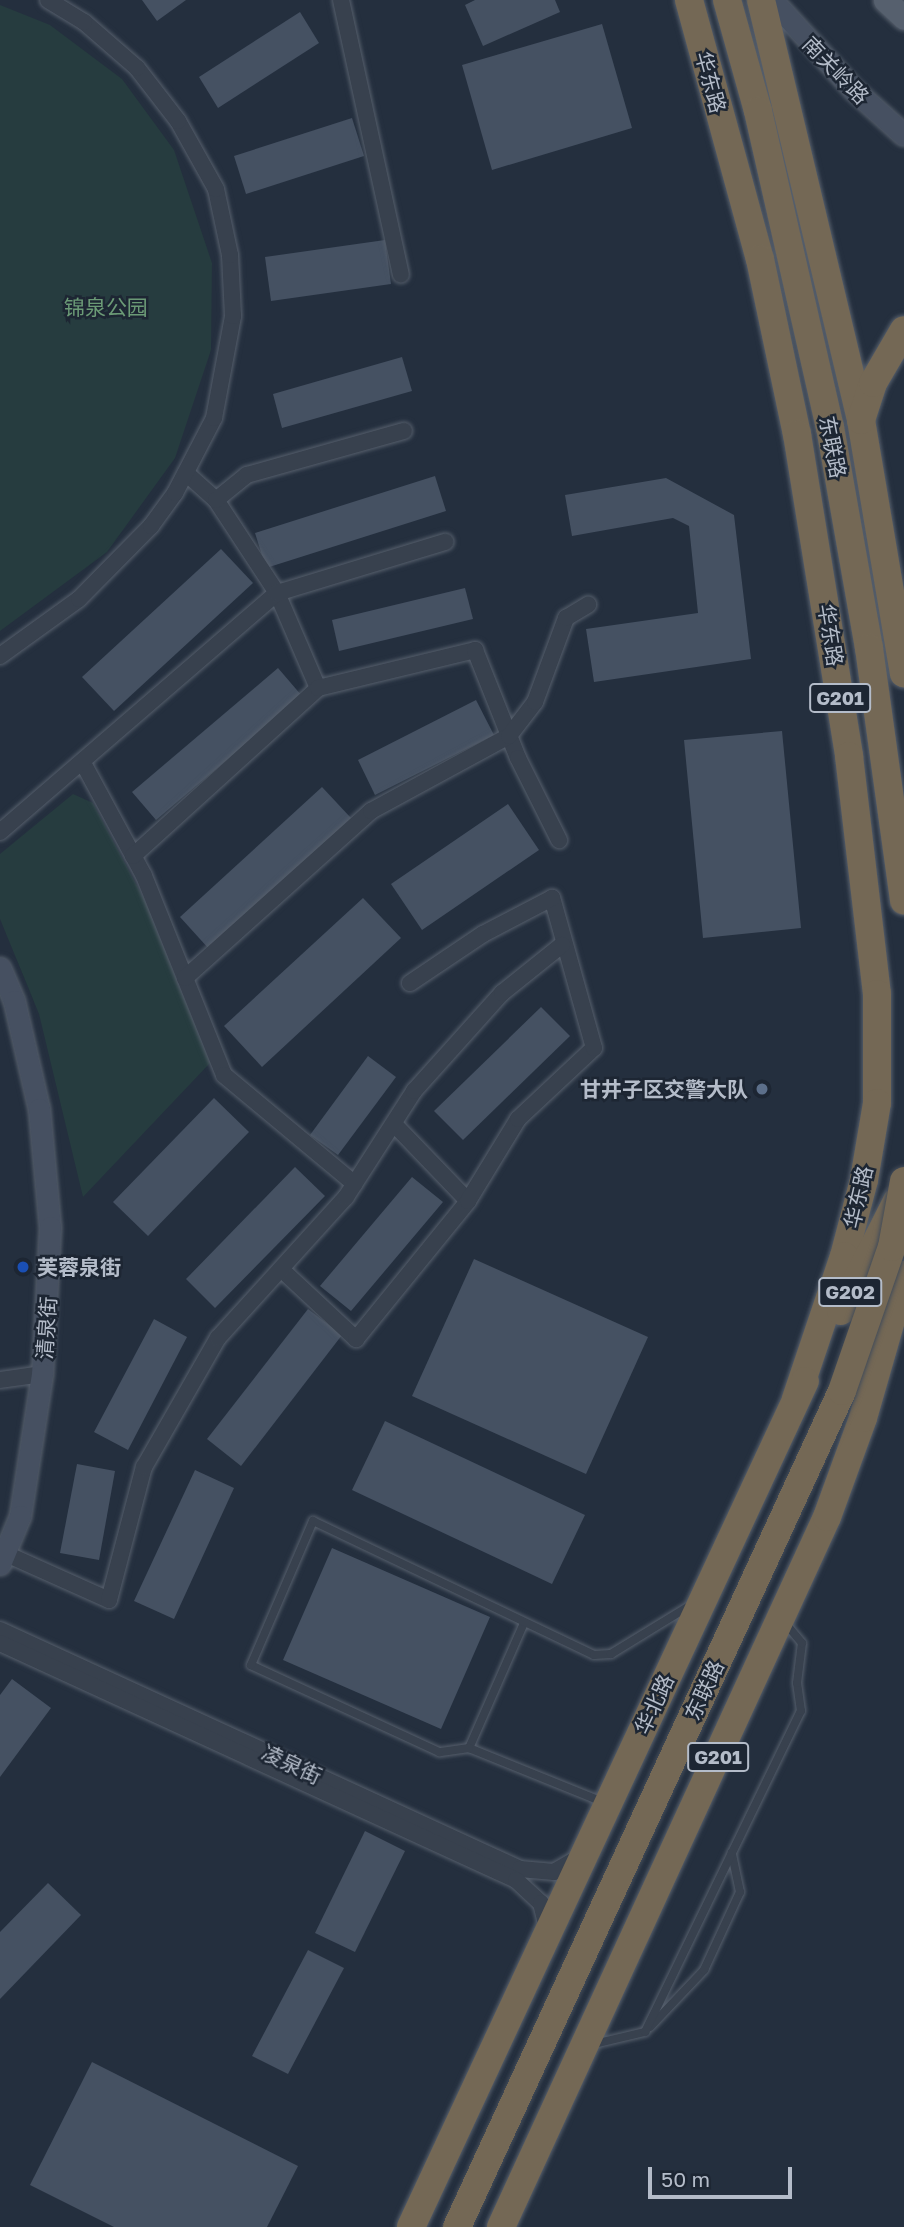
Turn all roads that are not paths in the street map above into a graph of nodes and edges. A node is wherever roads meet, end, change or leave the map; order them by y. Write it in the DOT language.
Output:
graph roads {
  1 [pos="341,0"];
  2 [pos="689,0"];
  3 [pos="727,0"];
  4 [pos="761,0"];
  5 [pos="772,0"];
  6 [pos="885,0"];
  7 [pos="52,1"];
  8 [pos="904,18"];
  9 [pos="904,135"];
  10 [pos="401,275"];
  11 [pos="904,330"];
  12 [pos="861,420"];
  13 [pos="404,431"];
  14 [pos="186,473"];
  15 [pos="216,500"];
  16 [pos="445,542"];
  17 [pos="276,593"];
  18 [pos="588,605"];
  19 [pos="0,656"];
  20 [pos="904,673"];
  21 [pos="318,688"];
  22 [pos="509,736"];
  23 [pos="83,763"];
  24 [pos="0,832"];
  25 [pos="559,840"];
  26 [pos="133,856"];
  27 [pos="904,901"];
  28 [pos="562,945"];
  29 [pos="0,968"];
  30 [pos="185,978"];
  31 [pos="410,983"];
  32 [pos="394,1124"];
  33 [pos="904,1183"];
  34 [pos="355,1184"];
  35 [pos="468,1201"];
  36 [pos="281,1269"];
  37 [pos="904,1275"];
  38 [pos="42,1374"];
  39 [pos="0,1380"];
  40 [pos="796,1399"];
  41 [pos="2,1559"];
  42 [pos="703,1598"];
  43 [pos="782,1620"];
  44 [pos="524,1623"];
  45 [pos="0,1630"];
  46 [pos="0,1643"];
  47 [pos="469,1748"];
  48 [pos="607,1804"];
  49 [pos="585,1853"];
  50 [pos="732,1853"];
  51 [pos="548,1933"];
  52 [pos="646,2032"];
  53 [pos="584,2047"];
  54 [pos="411,2227"];
  55 [pos="457,2227"];
  56 [pos="501,2227"];
  1 -- 10 [label="street"];
  2 -- 40 [label="highway, 华东路 / G201"];
  3 -- 27 [label="highway, 东联路"];
  4 -- 12 [label="highway"];
  5 -- 9 [label="street, 南关岭路"];
  6 -- 8 [label="main road"];
  7 -- 14 [label="street"];
  11 -- 12 [label="highway"];
  12 -- 20 [label="highway"];
  13 -- 15 [label="street"];
  14 -- 15 [label="street"];
  14 -- 19 [label="street"];
  15 -- 17 [label="street"];
  16 -- 17 [label="street"];
  17 -- 21 [label="street"];
  17 -- 23 [label="street"];
  18 -- 22 [label="street"];
  21 -- 22 [label="street"];
  21 -- 26 [label="street"];
  22 -- 25 [label="street"];
  22 -- 30 [label="street"];
  23 -- 24 [label="street"];
  23 -- 26 [label="street"];
  26 -- 30 [label="street"];
  28 -- 31 [label="street"];
  28 -- 32 [label="street"];
  28 -- 35 [label="street"];
  29 -- 38 [label="street, 清泉街"];
  30 -- 34 [label="street"];
  32 -- 34 [label="street"];
  32 -- 35 [label="street"];
  33 -- 40 [label="highway, 华北路 / G202"];
  33 -- 55 [label="highway, 东联路, bridge"];
  34 -- 36 [label="street"];
  35 -- 36 [label="street"];
  36 -- 41 [label="street"];
  37 -- 43 [label="highway, G201"];
  38 -- 39 [label="street"];
  38 -- 41 [label="street, 清泉街"];
  40 -- 42 [label="highway, 华北路 / G201"];
  42 -- 44 [label="lane"];
  42 -- 48 [label="highway, 华北路 / G201"];
  43 -- 50 [label="lane"];
  43 -- 53 [label="highway, G201"];
  44 -- 47 [label="lane"];
  44 -- 47 [label="lane"];
  45 -- 49 [label="street, 凌泉街"];
  46 -- 51 [label="street, 凌泉街"];
  47 -- 48 [label="lane"];
  48 -- 49 [label="highway, 华北路 / G201"];
  49 -- 51 [label="highway, 华北路 / G201"];
  50 -- 52 [label="lane"];
  50 -- 52 [label="lane"];
  51 -- 54 [label="highway, 华北路 / G201"];
  52 -- 53 [label="lane"];
  53 -- 56 [label="highway, G201"];
}
